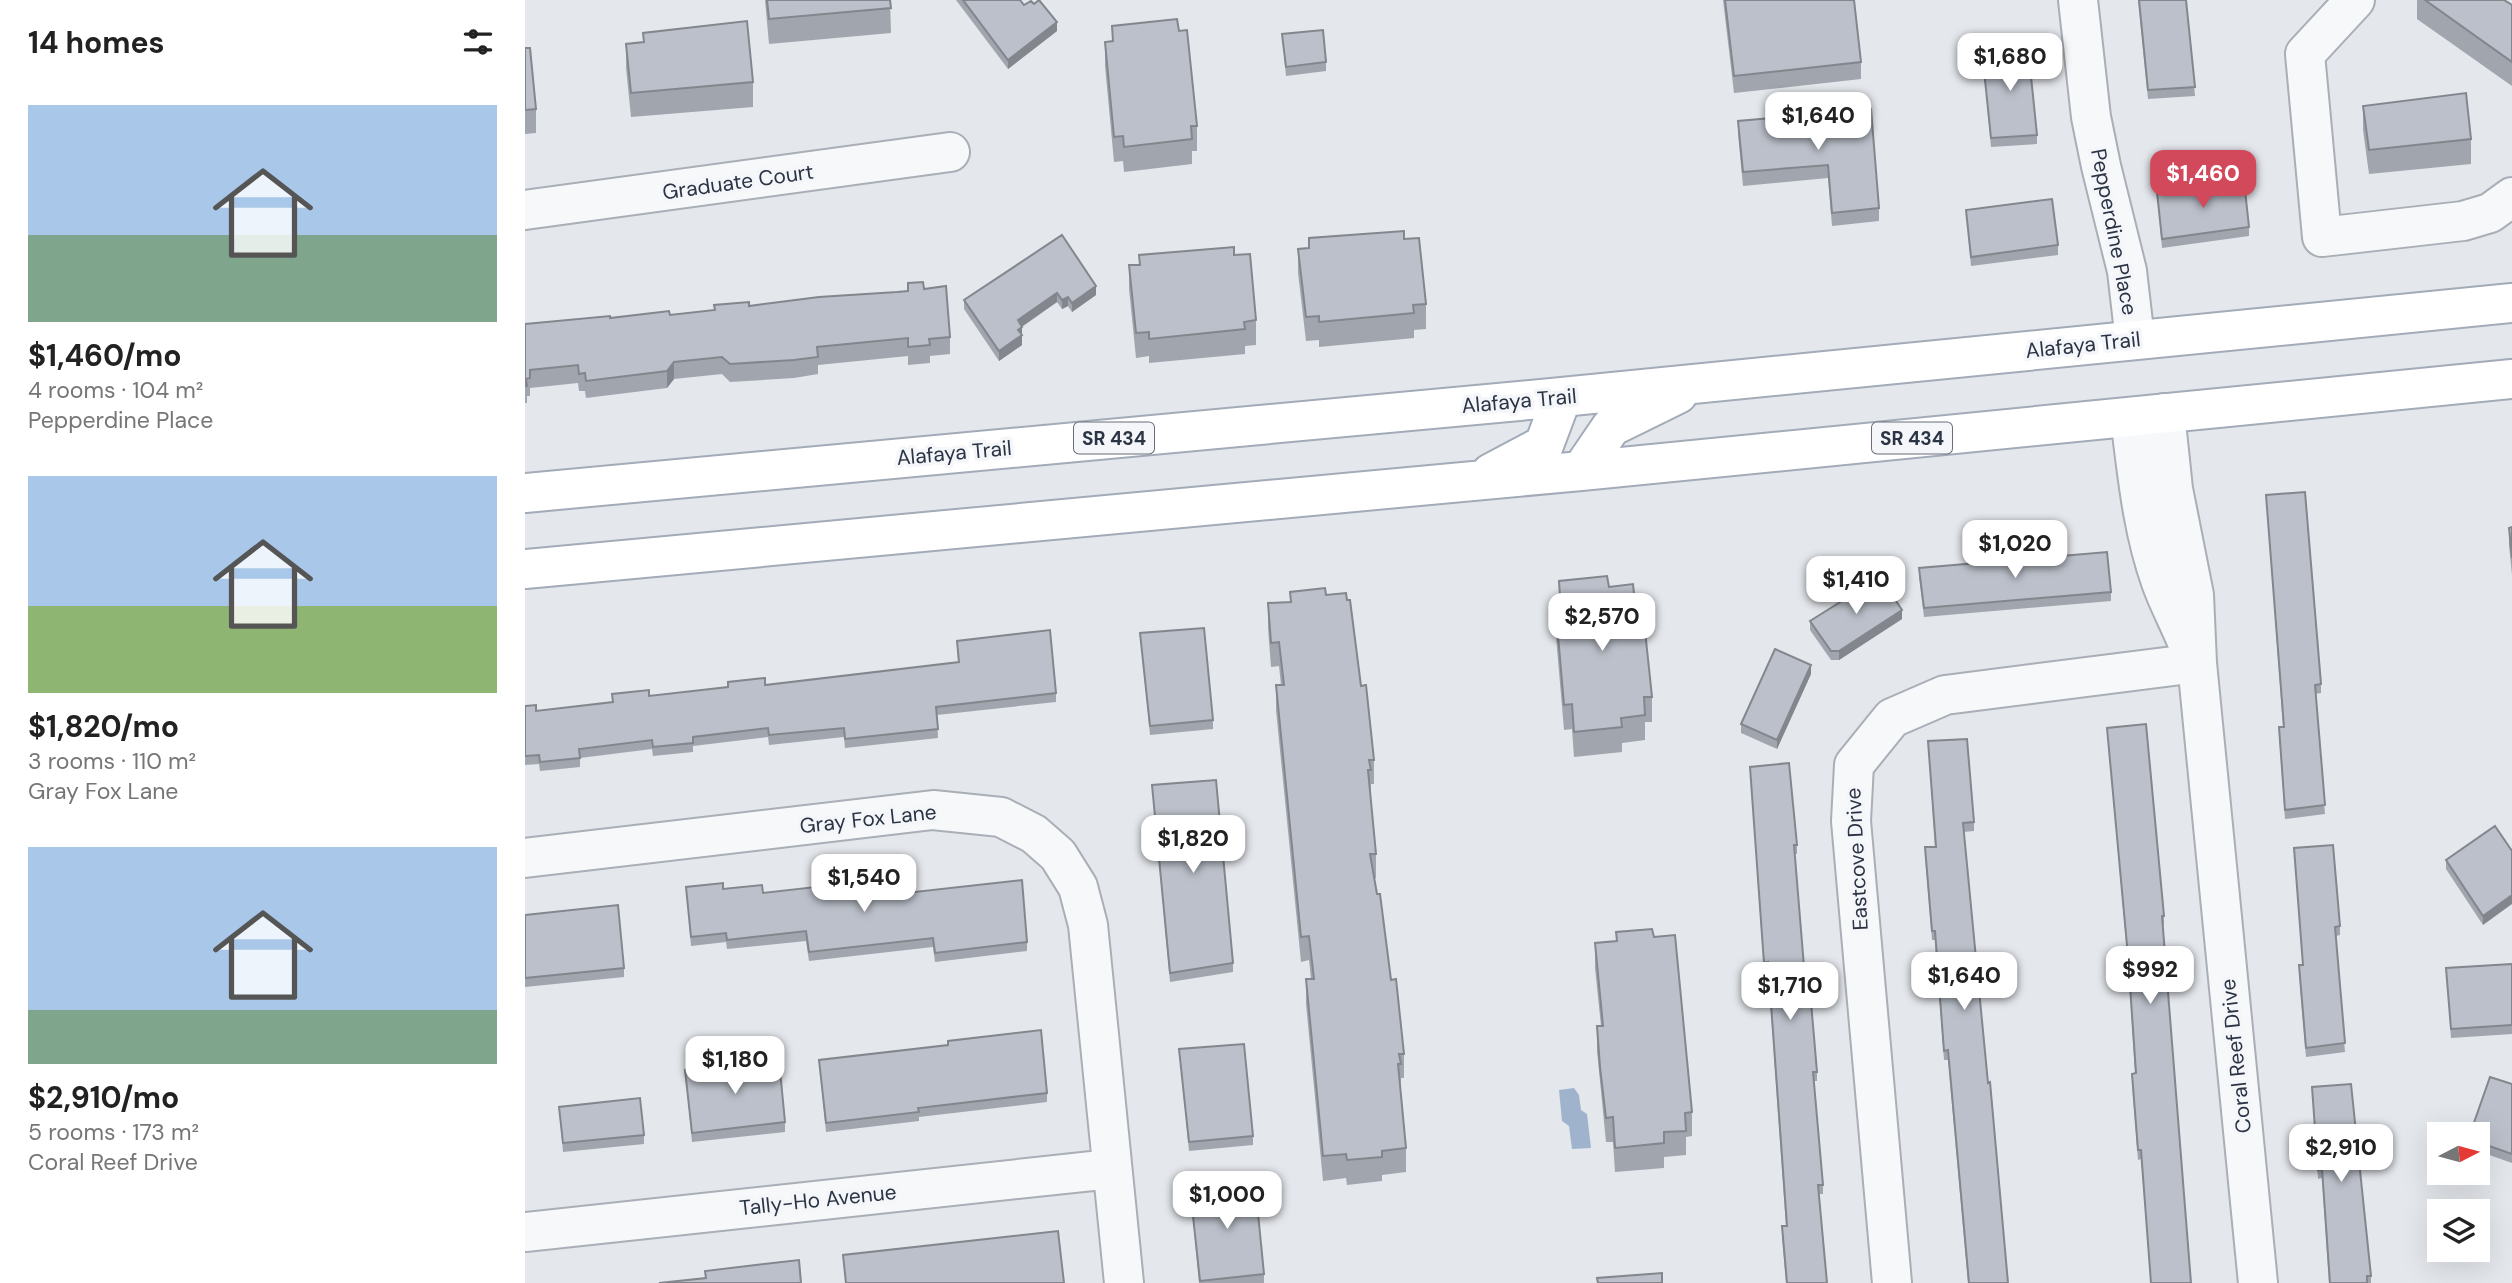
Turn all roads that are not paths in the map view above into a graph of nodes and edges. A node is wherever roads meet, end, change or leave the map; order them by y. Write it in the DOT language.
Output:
graph roads {
  1 [pos="2078,0"];
  2 [pos="2355,0"];
  3 [pos="950,152"];
  4 [pos="2512,197"];
  5 [pos="525,210"];
  6 [pos="2512,303"];
  7 [pos="2135,340"];
  8 [pos="2512,379"];
  9 [pos="1702,383"];
  10 [pos="1562,397"];
  11 [pos="2147,415"];
  12 [pos="1581,471"];
  13 [pos="1477,480"];
  14 [pos="525,493"];
  15 [pos="525,569"];
  16 [pos="2197,663"];
  17 [pos="525,858"];
  18 [pos="1111,1169"];
  19 [pos="525,1232"];
  20 [pos="1124,1283"];
  21 [pos="1892,1283"];
  22 [pos="2258,1283"];
  1 -- 7 [label="street, Pepperdine Place"];
  2 -- 4 [label="street"];
  3 -- 5 [label="street, Graduate Court"];
  6 -- 7 [label="main road, Alafaya Trail / SR 434"];
  7 -- 9 [label="main road, Alafaya Trail / SR 434"];
  8 -- 11 [label="main road, SR 434"];
  9 -- 10 [label="main road, Alafaya Trail / SR 434"];
  9 -- 12 [label="main road"];
  10 -- 13 [label="main road"];
  10 -- 14 [label="main road, Alafaya Trail / SR 434"];
  11 -- 12 [label="main road, SR 434"];
  11 -- 16 [label="street, Coral Reef Drive"];
  12 -- 13 [label="main road, SR 434"];
  13 -- 15 [label="main road, SR 434"];
  16 -- 21 [label="street, Eastcove Drive"];
  16 -- 22 [label="street, Coral Reef Drive"];
  17 -- 18 [label="street, Gray Fox Lane"];
  18 -- 19 [label="street, Tally-Ho Avenue"];
  18 -- 20 [label="street, Gray Fox Lane"];
}
